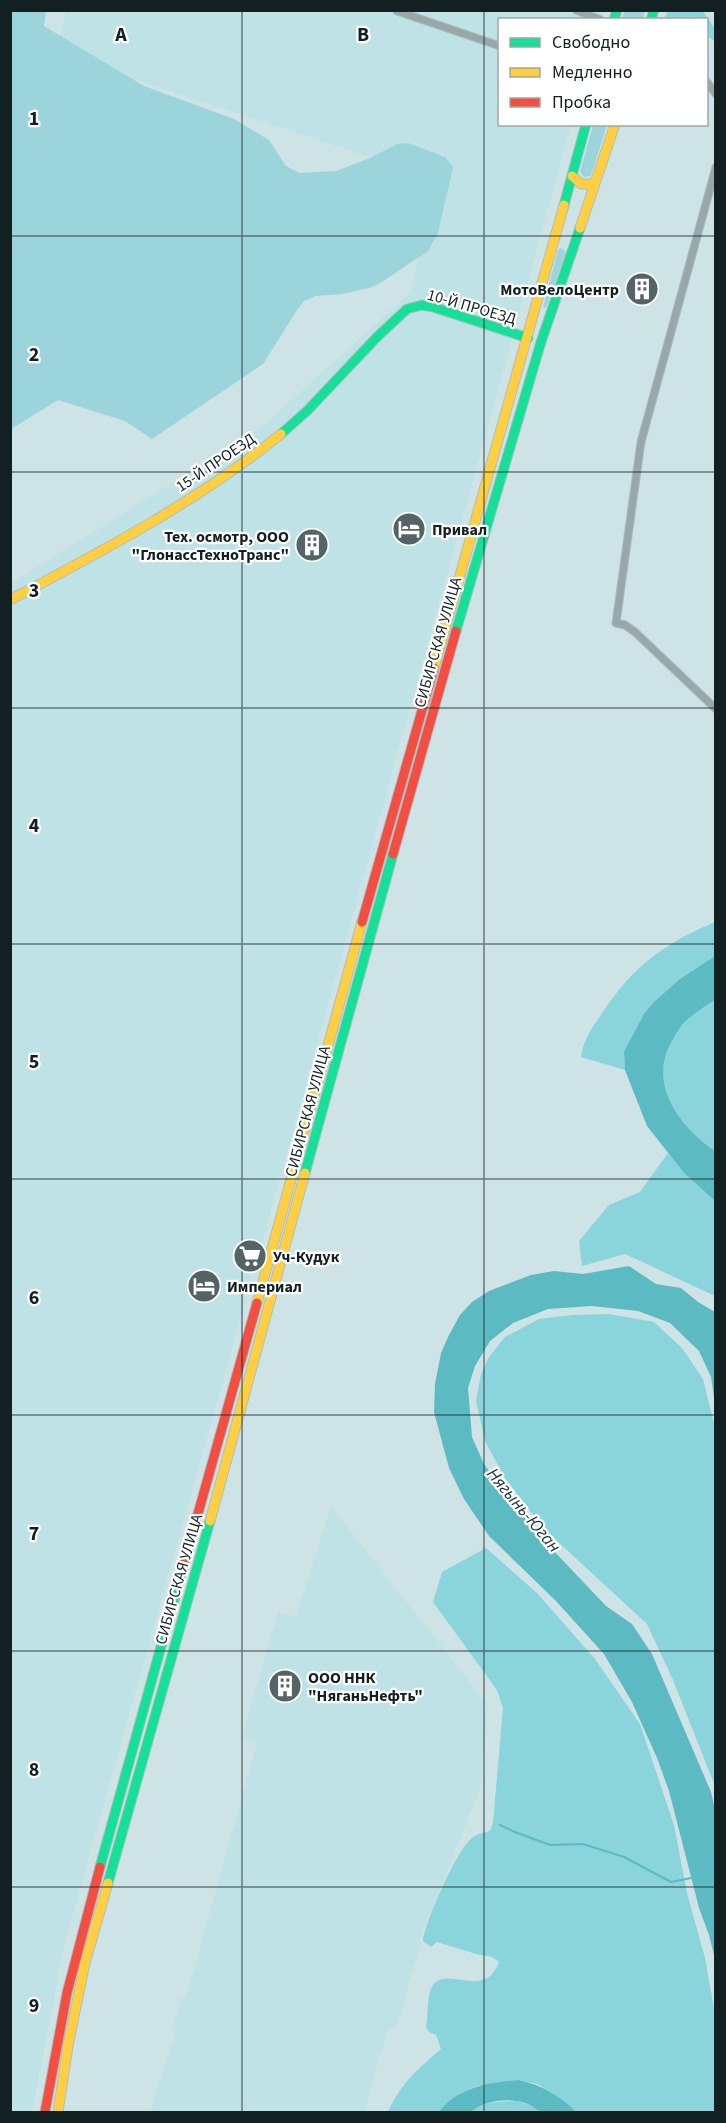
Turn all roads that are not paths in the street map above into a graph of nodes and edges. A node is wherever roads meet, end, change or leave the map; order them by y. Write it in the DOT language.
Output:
graph roads {
  1 [pos="576,10"];
  2 [pos="397,11"];
  3 [pos="596,18"];
  4 [pos="498,45"];
  5 [pos="585,126"];
  6 [pos="614,126"];
  7 [pos="716,167"];
  8 [pos="572,176"];
  9 [pos="594,184"];
  10 [pos="555,236"];
  11 [pos="575,242"];
  12 [pos="407,309"];
  13 [pos="528,338"];
  14 [pos="541,342"];
  15 [pos="10,600"];
  16 [pos="716,709"];
  17 [pos="396,801"];
  18 [pos="408,804"];
  19 [pos="190,1539"];
  20 [pos="204,1543"];
  21 [pos="45,2112"];
  22 [pos="58,2112"];
  1 -- 3 [label="street"];
  2 -- 4 [label="street"];
  5 -- 8 [label="main road, СИБИРСКАЯ УЛИЦА"];
  6 -- 9 [label="main road, СИБИРСКАЯ УЛИЦА"];
  7 -- 16 [label="street"];
  8 -- 9 [label="main road"];
  8 -- 10 [label="main road, СИБИРСКАЯ УЛИЦА"];
  9 -- 11 [label="main road, СИБИРСКАЯ УЛИЦА"];
  10 -- 11 [label="main road"];
  10 -- 13 [label="main road, СИБИРСКАЯ УЛИЦА"];
  11 -- 14 [label="main road, СИБИРСКАЯ УЛИЦА"];
  12 -- 13 [label="main road, 10-Й ПРОЕЗД"];
  12 -- 15 [label="main road, 15-Й ПРОЕЗД"];
  13 -- 14 [label="main road, 10-Й ПРОЕЗД"];
  13 -- 17 [label="main road, СИБИРСКАЯ УЛИЦА"];
  14 -- 18 [label="main road, СИБИРСКАЯ УЛИЦА"];
  17 -- 18 [label="main road"];
  17 -- 19 [label="main road, СИБИРСКАЯ УЛИЦА"];
  18 -- 20 [label="main road, СИБИРСКАЯ УЛИЦА"];
  19 -- 20 [label="main road"];
  19 -- 21 [label="main road, СИБИРСКАЯ УЛИЦА"];
  20 -- 22 [label="main road, СИБИРСКАЯ УЛИЦА"];
}
